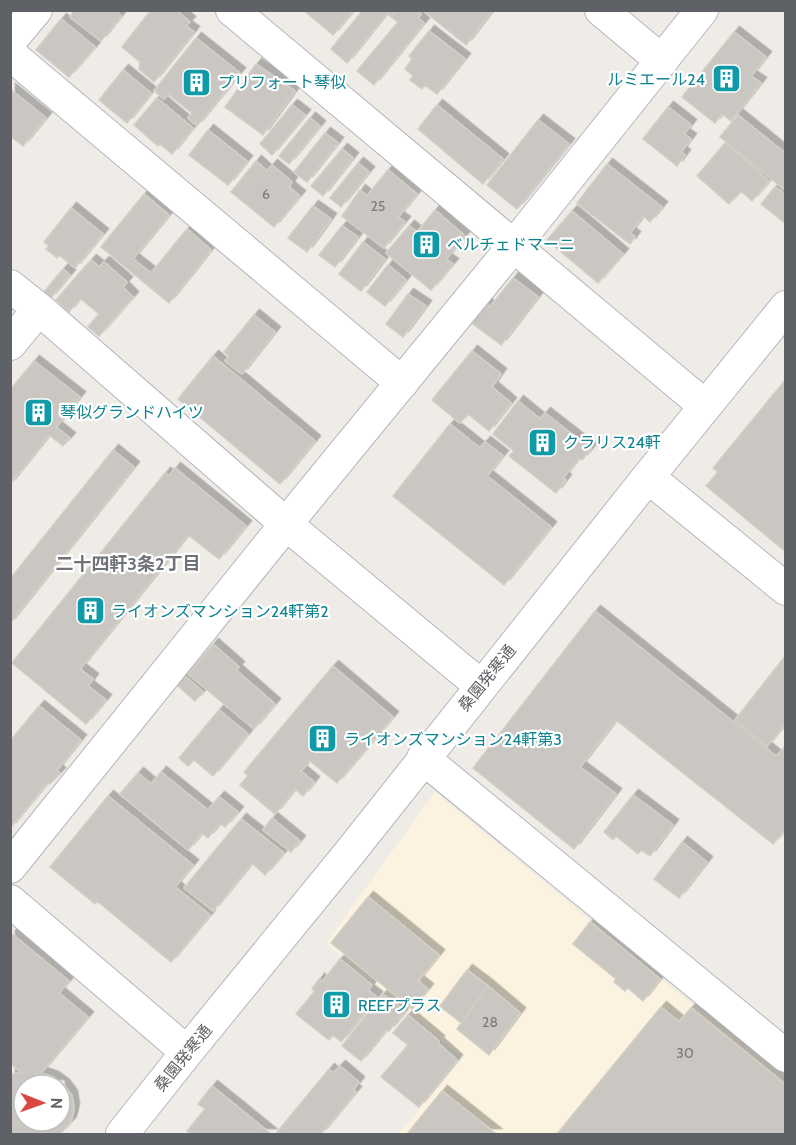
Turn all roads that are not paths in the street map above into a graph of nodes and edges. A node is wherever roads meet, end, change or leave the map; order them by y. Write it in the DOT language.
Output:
graph roads {
  1 [pos="232,10"];
  2 [pos="601,10"];
  3 [pos="702,10"];
  4 [pos="18,31"];
  5 [pos="662,61"];
  6 [pos="513,246"];
  7 [pos="10,286"];
  8 [pos="786,307"];
  9 [pos="39,309"];
  10 [pos="10,344"];
  11 [pos="402,383"];
  12 [pos="705,406"];
  13 [pos="648,477"];
  14 [pos="286,524"];
  15 [pos="786,589"];
  16 [pos="481,686"];
  17 [pos="423,758"];
  18 [pos="10,867"];
  19 [pos="10,901"];
  20 [pos="187,1052"];
  21 [pos="786,1056"];
  22 [pos="122,1134"];
  1 -- 6 [label="street"];
  2 -- 5 [label="street"];
  3 -- 5 [label="street"];
  4 -- 11 [label="street"];
  5 -- 6 [label="street"];
  6 -- 11 [label="street"];
  6 -- 12 [label="street"];
  7 -- 9 [label="street"];
  8 -- 12 [label="street, 桑園発寒通"];
  9 -- 10 [label="street"];
  9 -- 14 [label="street"];
  11 -- 14 [label="street"];
  12 -- 13 [label="street, 桑園発寒通"];
  13 -- 15 [label="street"];
  13 -- 16 [label="street, 桑園発寒通"];
  14 -- 16 [label="street"];
  14 -- 18 [label="street"];
  16 -- 17 [label="street, 桑園発寒通"];
  17 -- 20 [label="street, 桑園発寒通"];
  17 -- 21 [label="street"];
  19 -- 20 [label="street"];
  20 -- 22 [label="street, 桑園発寒通"];
}
